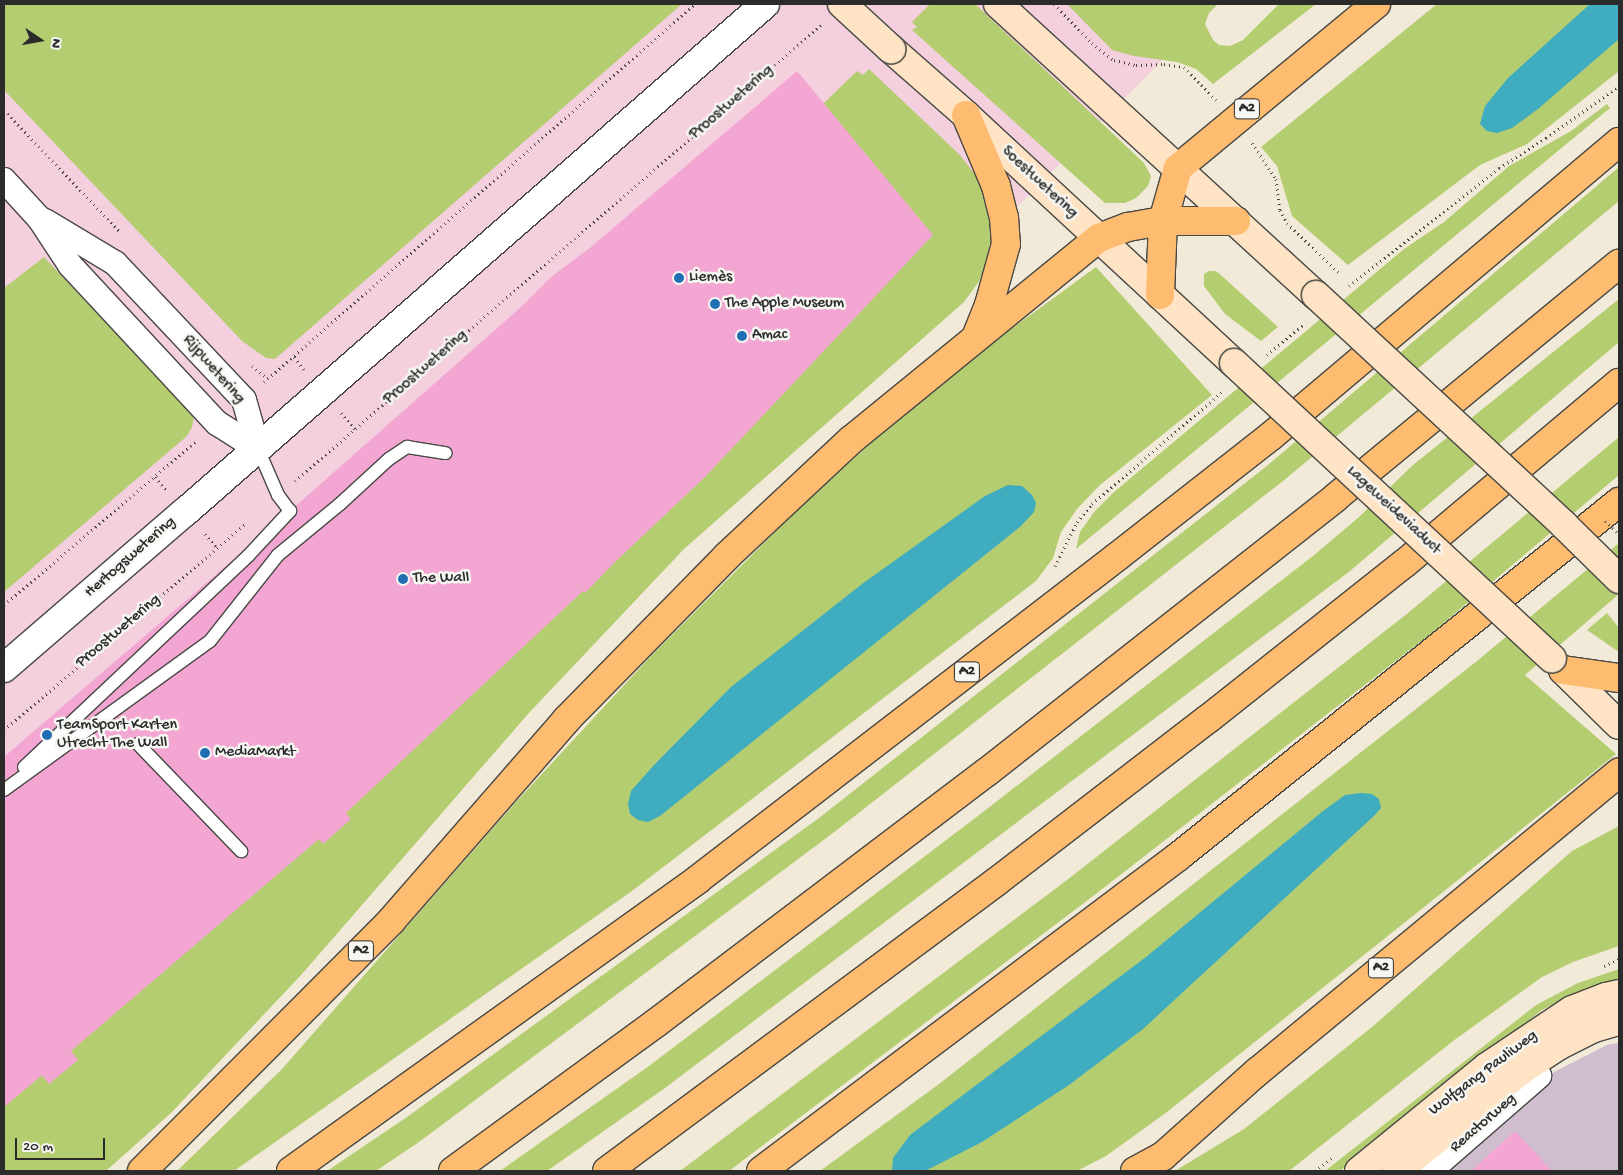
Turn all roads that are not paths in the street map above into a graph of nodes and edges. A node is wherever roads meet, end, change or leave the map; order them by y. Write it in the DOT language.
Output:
graph roads {
  1 [pos="765,4"];
  2 [pos="842,4"];
  3 [pos="998,4"];
  4 [pos="1376,4"];
  5 [pos="966,115"];
  6 [pos="1619,142"];
  7 [pos="1178,168"];
  8 [pos="4,180"];
  9 [pos="39,218"];
  10 [pos="1163,221"];
  11 [pos="1236,222"];
  12 [pos="1098,238"];
  13 [pos="1619,264"];
  14 [pos="1160,295"];
  15 [pos="976,336"];
  16 [pos="1241,371"];
  17 [pos="1619,383"];
  18 [pos="258,449"];
  19 [pos="446,453"];
  20 [pos="1619,502"];
  21 [pos="1619,579"];
  22 [pos="1558,665"];
  23 [pos="4,668"];
  24 [pos="1619,678"];
  25 [pos="1619,725"];
  26 [pos="138,744"];
  27 [pos="1619,772"];
  28 [pos="4,788"];
  29 [pos="241,851"];
  30 [pos="1619,994"];
  31 [pos="1619,1021"];
  32 [pos="1539,1076"];
  33 [pos="142,1171"];
  34 [pos="291,1171"];
  35 [pos="453,1171"];
  36 [pos="607,1171"];
  37 [pos="761,1171"];
  38 [pos="1135,1171"];
  39 [pos="1358,1171"];
  40 [pos="1397,1171"];
  41 [pos="1430,1171"];
  1 -- 18 [label="street"];
  2 -- 5 [label="main road, Soestwetering, bridge"];
  3 -- 7 [label="main road"];
  4 -- 7 [label="highway, A2"];
  5 -- 12 [label="main road, Soestwetering"];
  5 -- 15 [label="highway, A2"];
  6 -- 34 [label="highway, A2"];
  7 -- 10 [label="highway"];
  7 -- 11 [label="main road"];
  8 -- 9 [label="street, Rijpwetering"];
  9 -- 18 [label="street, Rijpwetering"];
  9 -- 18 [label="street, Rijpwetering"];
  10 -- 11 [label="highway, A2"];
  10 -- 12 [label="highway, A2"];
  10 -- 14 [label="highway"];
  11 -- 21 [label="main road, bridge"];
  12 -- 14 [label="main road, Soestwetering"];
  12 -- 15 [label="highway, A2"];
  13 -- 35 [label="highway"];
  14 -- 16 [label="main road, Soestwetering"];
  15 -- 33 [label="highway, A2"];
  16 -- 22 [label="main road, Lageweideviaduct, bridge"];
  17 -- 36 [label="highway"];
  18 -- 23 [label="street, Hertogswetering"];
  18 -- 28 [label="lane"];
  19 -- 28 [label="lane"];
  20 -- 37 [label="highway"];
  22 -- 24 [label="highway"];
  22 -- 25 [label="main road, Lageweideviaduct"];
  26 -- 29 [label="lane"];
  27 -- 38 [label="highway, A2"];
  30 -- 39 [label="main road, Wolfgang Pauliweg"];
  31 -- 40 [label="main road, Wolfgang Pauliweg"];
  32 -- 41 [label="street, Reactorweg"];
}
